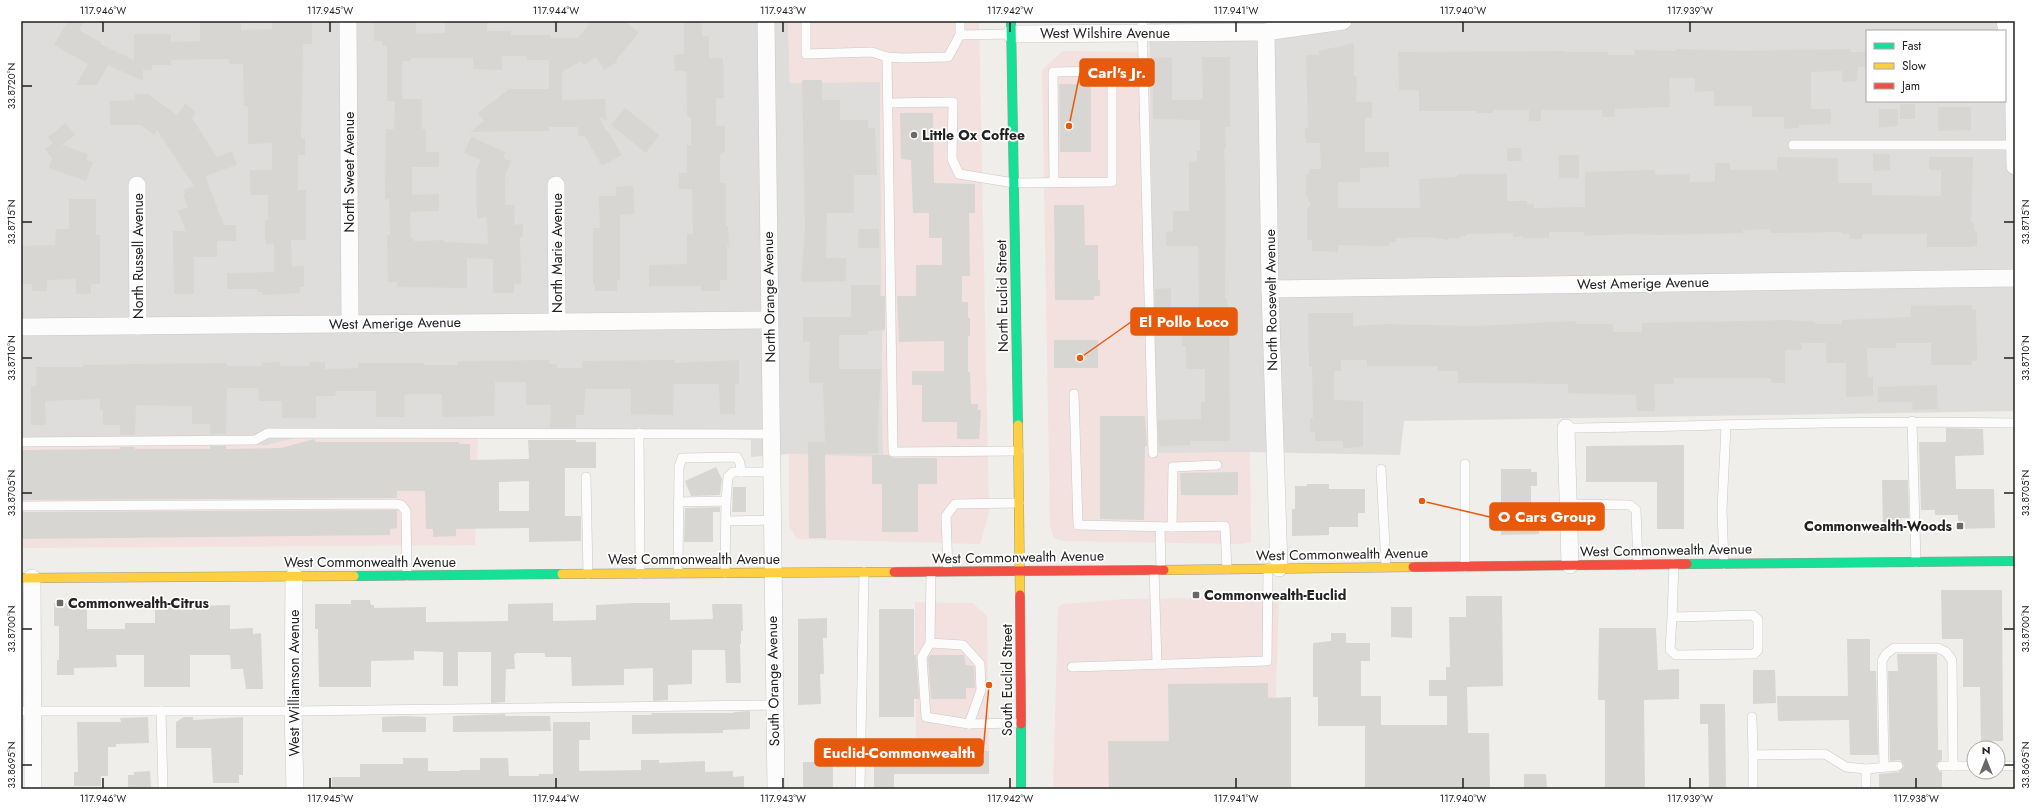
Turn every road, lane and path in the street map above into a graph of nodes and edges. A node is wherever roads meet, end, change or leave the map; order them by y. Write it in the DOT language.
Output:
graph roads {
  1 [pos="348,21"];
  2 [pos="766,21"];
  3 [pos="806,21"];
  4 [pos="960,21"];
  5 [pos="1343,21"];
  6 [pos="2005,21"];
  7 [pos="1011,27"];
  8 [pos="1142,27"];
  9 [pos="1266,32"];
  10 [pos="960,35"];
  11 [pos="2014,49"];
  12 [pos="887,57"];
  13 [pos="1112,71"];
  14 [pos="1144,71"];
  15 [pos="888,103"];
  16 [pos="2015,135"];
  17 [pos="1793,145"];
  18 [pos="2015,166"];
  19 [pos="1054,182"];
  20 [pos="1014,183"];
  21 [pos="556,184"];
  22 [pos="137,185"];
  23 [pos="2015,278"];
  24 [pos="1270,289"];
  25 [pos="769,320"];
  26 [pos="557,322"];
  27 [pos="350,324"];
  28 [pos="138,326"];
  29 [pos="21,327"];
  30 [pos="1074,394"];
  31 [pos="1912,421"];
  32 [pos="2015,423"];
  33 [pos="1726,426"];
  34 [pos="1566,428"];
  35 [pos="639,433"];
  36 [pos="770,434"];
  37 [pos="21,442"];
  38 [pos="1019,451"];
  39 [pos="1153,453"];
  40 [pos="1464,464"];
  41 [pos="1217,465"];
  42 [pos="1381,469"];
  43 [pos="741,472"];
  44 [pos="770,472"];
  45 [pos="586,477"];
  46 [pos="726,501"];
  47 [pos="678,502"];
  48 [pos="1019,503"];
  49 [pos="1568,504"];
  50 [pos="21,506"];
  51 [pos="771,520"];
  52 [pos="726,521"];
  53 [pos="1160,527"];
  54 [pos="1172,527"];
  55 [pos="2015,561"];
  56 [pos="1916,562"];
  57 [pos="1674,564"];
  58 [pos="1724,564"];
  59 [pos="1638,565"];
  60 [pos="1570,566"];
  61 [pos="1386,567"];
  62 [pos="1465,567"];
  63 [pos="1273,568"];
  64 [pos="1226,569"];
  65 [pos="1157,570"];
  66 [pos="1020,571"];
  67 [pos="864,572"];
  68 [pos="931,572"];
  69 [pos="948,572"];
  70 [pos="678,573"];
  71 [pos="725,573"];
  72 [pos="771,573"];
  73 [pos="588,574"];
  74 [pos="640,574"];
  75 [pos="294,576"];
  76 [pos="407,576"];
  77 [pos="26,578"];
  78 [pos="1672,617"];
  79 [pos="930,643"];
  80 [pos="1157,664"];
  81 [pos="1072,667"];
  82 [pos="774,705"];
  83 [pos="27,711"];
  84 [pos="162,711"];
  85 [pos="293,711"];
  86 [pos="1752,717"];
  87 [pos="1021,723"];
  88 [pos="970,724"];
  89 [pos="1753,755"];
  90 [pos="1898,766"];
  91 [pos="1942,766"];
  92 [pos="1953,766"];
  93 [pos="1966,766"];
  94 [pos="1884,767"];
  95 [pos="1866,769"];
  96 [pos="33,789"];
  97 [pos="163,789"];
  98 [pos="295,789"];
  99 [pos="776,789"];
  100 [pos="860,789"];
  101 [pos="1021,789"];
  102 [pos="1753,789"];
  103 [pos="1866,789"];
  1 -- 27 [label="street, North Sweet Avenue"];
  2 -- 25 [label="street, North Orange Avenue"];
  3 -- 12 [label="lane"];
  4 -- 10 [label="lane"];
  5 -- 9 [label="street, West Wilshire Avenue"];
  6 -- 11 [label="street"];
  7 -- 8 [label="street, West Wilshire Avenue"];
  7 -- 10 [label="lane"];
  7 -- 20 [label="main road, North Euclid Street"];
  8 -- 9 [label="street, West Wilshire Avenue"];
  8 -- 14 [label="lane"];
  9 -- 24 [label="street, North Roosevelt Avenue"];
  10 -- 12 [label="lane"];
  11 -- 16 [label="street"];
  12 -- 15 [label="lane"];
  13 -- 14 [label="lane"];
  13 -- 19 [label="lane"];
  13 -- 19 [label="lane"];
  14 -- 39 [label="lane"];
  15 -- 20 [label="lane"];
  15 -- 38 [label="lane"];
  16 -- 17 [label="lane"];
  16 -- 18 [label="street"];
  19 -- 20 [label="lane"];
  20 -- 38 [label="main road, North Euclid Street"];
  21 -- 26 [label="street, North Marie Avenue"];
  22 -- 28 [label="street, North Russell Avenue"];
  23 -- 24 [label="street, West Amerige Avenue"];
  24 -- 63 [label="street, North Roosevelt Avenue"];
  25 -- 26 [label="street, West Amerige Avenue"];
  25 -- 36 [label="street, North Orange Avenue"];
  26 -- 27 [label="street, West Amerige Avenue"];
  27 -- 28 [label="street, West Amerige Avenue"];
  28 -- 29 [label="street, West Amerige Avenue"];
  30 -- 53 [label="lane"];
  31 -- 32 [label="lane"];
  31 -- 33 [label="lane"];
  31 -- 56 [label="lane"];
  33 -- 34 [label="lane"];
  33 -- 58 [label="lane"];
  34 -- 49 [label="street"];
  35 -- 36 [label="lane"];
  35 -- 37 [label="lane"];
  35 -- 74 [label="lane"];
  36 -- 44 [label="street, North Orange Avenue"];
  38 -- 48 [label="main road, North Euclid Street"];
  40 -- 62 [label="lane"];
  41 -- 54 [label="lane"];
  42 -- 61 [label="lane"];
  43 -- 44 [label="lane"];
  43 -- 46 [label="lane"];
  43 -- 47 [label="lane"];
  44 -- 51 [label="street, North Orange Avenue"];
  45 -- 73 [label="lane"];
  46 -- 47 [label="lane"];
  46 -- 52 [label="lane"];
  47 -- 70 [label="lane"];
  48 -- 66 [label="main road, North Euclid Street"];
  48 -- 69 [label="lane"];
  49 -- 59 [label="lane"];
  49 -- 60 [label="street"];
  50 -- 76 [label="lane"];
  51 -- 52 [label="lane"];
  51 -- 72 [label="street, North Orange Avenue"];
  52 -- 71 [label="lane"];
  53 -- 54 [label="lane"];
  53 -- 65 [label="lane"];
  54 -- 64 [label="lane"];
  55 -- 56 [label="main road, West Commonwealth Avenue"];
  56 -- 58 [label="main road, West Commonwealth Avenue"];
  57 -- 58 [label="main road, West Commonwealth Avenue"];
  57 -- 59 [label="main road, West Commonwealth Avenue"];
  57 -- 78 [label="lane"];
  59 -- 60 [label="main road, West Commonwealth Avenue"];
  60 -- 62 [label="main road, West Commonwealth Avenue"];
  61 -- 62 [label="main road, West Commonwealth Avenue"];
  61 -- 63 [label="main road, West Commonwealth Avenue"];
  63 -- 64 [label="main road, West Commonwealth Avenue"];
  63 -- 80 [label="lane"];
  64 -- 65 [label="main road, West Commonwealth Avenue"];
  65 -- 66 [label="main road, West Commonwealth Avenue"];
  65 -- 80 [label="lane"];
  66 -- 69 [label="main road, West Commonwealth Avenue"];
  66 -- 87 [label="main road, South Euclid Street"];
  67 -- 68 [label="main road, West Commonwealth Avenue"];
  67 -- 72 [label="main road, West Commonwealth Avenue"];
  67 -- 100 [label="lane"];
  68 -- 69 [label="main road, West Commonwealth Avenue"];
  68 -- 79 [label="lane"];
  70 -- 71 [label="main road, West Commonwealth Avenue"];
  70 -- 74 [label="main road, West Commonwealth Avenue"];
  71 -- 72 [label="main road, West Commonwealth Avenue"];
  72 -- 82 [label="street, South Orange Avenue"];
  73 -- 74 [label="main road, West Commonwealth Avenue"];
  73 -- 76 [label="main road, West Commonwealth Avenue"];
  75 -- 76 [label="main road, West Commonwealth Avenue"];
  75 -- 77 [label="main road, West Commonwealth Avenue"];
  75 -- 85 [label="street, West Williamson Avenue"];
  77 -- 83 [label="street"];
  78 -- 78 [label="lane"];
  79 -- 88 [label="lane"];
  79 -- 88 [label="lane"];
  80 -- 81 [label="lane"];
  82 -- 85 [label="lane"];
  82 -- 99 [label="street, South Orange Avenue"];
  83 -- 84 [label="lane"];
  83 -- 96 [label="street"];
  84 -- 85 [label="lane"];
  84 -- 97 [label="lane"];
  85 -- 98 [label="street, West Williamson Avenue"];
  86 -- 89 [label="lane"];
  87 -- 88 [label="lane"];
  87 -- 101 [label="main road, South Euclid Street"];
  89 -- 95 [label="lane"];
  89 -- 102 [label="lane"];
  90 -- 94 [label="lane"];
  91 -- 92 [label="lane"];
  92 -- 93 [label="lane"];
  92 -- 94 [label="lane"];
  94 -- 95 [label="lane"];
  95 -- 103 [label="lane"];
}
